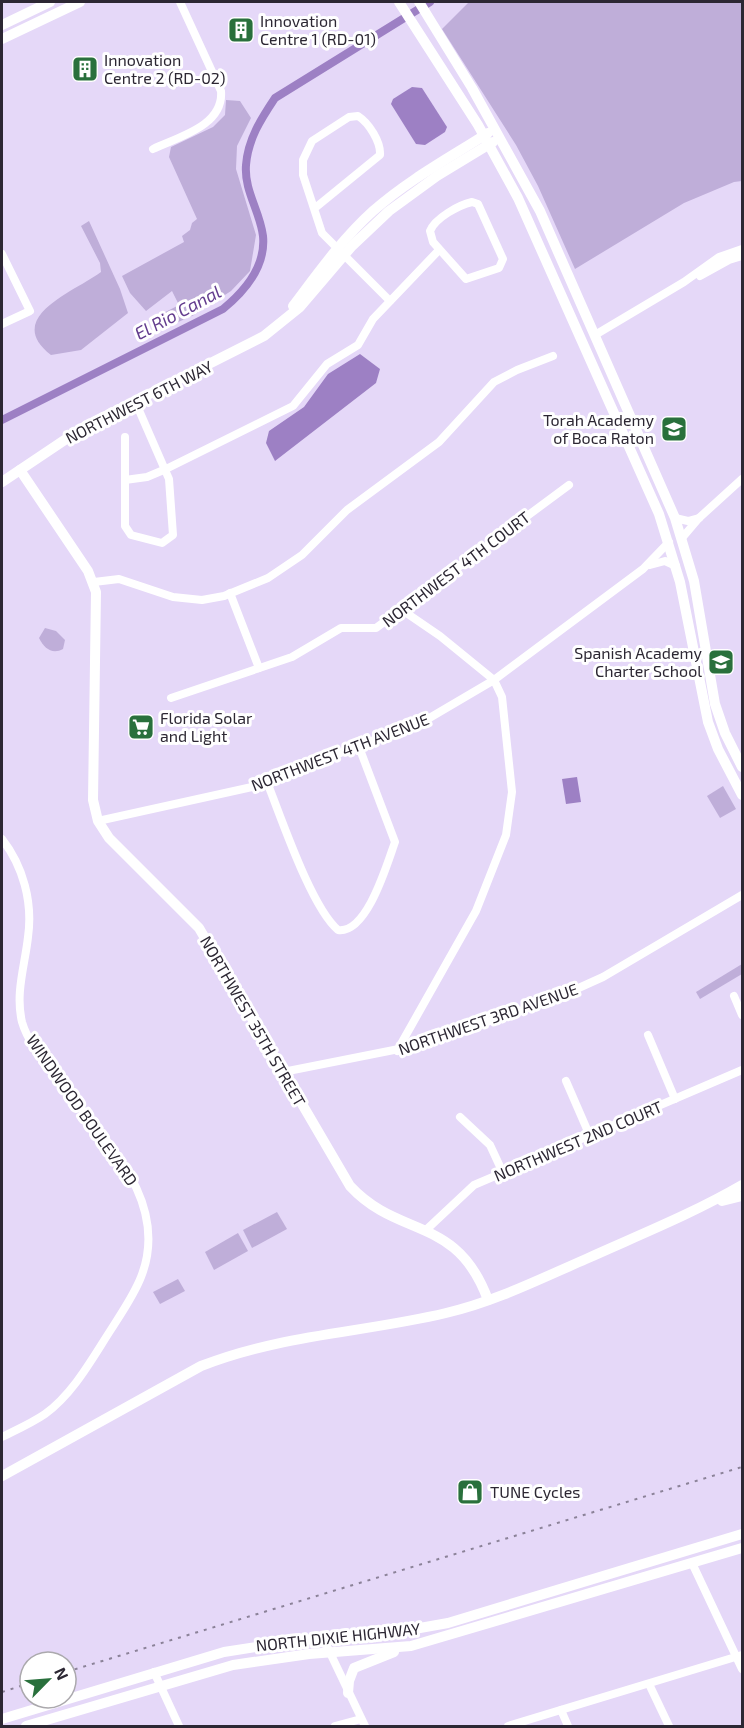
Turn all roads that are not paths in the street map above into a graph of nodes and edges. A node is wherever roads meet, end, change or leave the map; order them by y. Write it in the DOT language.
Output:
graph roads {
  1 [pos="50,2"];
  2 [pos="80,2"];
  3 [pos="180,2"];
  4 [pos="399,2"];
  5 [pos="419,2"];
  6 [pos="2,24"];
  7 [pos="2,39"];
  8 [pos="498,133"];
  9 [pos="486,140"];
  10 [pos="153,149"];
  11 [pos="315,208"];
  12 [pos="742,249"];
  13 [pos="440,250"];
  14 [pos="340,252"];
  15 [pos="2,254"];
  16 [pos="742,256"];
  17 [pos="551,270"];
  18 [pos="684,282"];
  19 [pos="390,301"];
  20 [pos="2,324"];
  21 [pos="595,335"];
  22 [pos="553,356"];
  23 [pos="135,401"];
  24 [pos="125,437"];
  25 [pos="166,469"];
  26 [pos="20,470"];
  27 [pos="742,479"];
  28 [pos="125,480"];
  29 [pos="2,482"];
  30 [pos="569,485"];
  31 [pos="675,518"];
  32 [pos="699,518"];
  33 [pos="682,538"];
  34 [pos="669,542"];
  35 [pos="646,566"];
  36 [pos="676,566"];
  37 [pos="94,582"];
  38 [pos="230,593"];
  39 [pos="402,610"];
  40 [pos="259,668"];
  41 [pos="494,680"];
  42 [pos="171,698"];
  43 [pos="712,734"];
  44 [pos="358,747"];
  45 [pos="742,766"];
  46 [pos="742,771"];
  47 [pos="267,782"];
  48 [pos="742,795"];
  49 [pos="98,821"];
  50 [pos="2,839"];
  51 [pos="742,895"];
  52 [pos="734,996"];
  53 [pos="742,1015"];
  54 [pos="648,1035"];
  55 [pos="397,1051"];
  56 [pos="742,1070"];
  57 [pos="283,1072"];
  58 [pos="566,1081"];
  59 [pos="675,1099"];
  60 [pos="460,1117"];
  61 [pos="589,1134"];
  62 [pos="503,1173"];
  63 [pos="742,1185"];
  64 [pos="742,1196"];
  65 [pos="705,1206"];
  66 [pos="426,1230"];
  67 [pos="488,1300"];
  68 [pos="2,1437"];
  69 [pos="2,1476"];
  70 [pos="742,1534"];
  71 [pos="742,1548"];
  72 [pos="692,1563"];
  73 [pos="322,1638"];
  74 [pos="411,1646"];
  75 [pos="329,1652"];
  76 [pos="740,1656"];
  77 [pos="742,1669"];
  78 [pos="154,1672"];
  79 [pos="649,1684"];
  80 [pos="161,1687"];
  81 [pos="348,1693"];
  82 [pos="561,1710"];
  83 [pos="2,1719"];
  84 [pos="363,1723"];
  85 [pos="26,1726"];
  86 [pos="179,1726"];
  87 [pos="335,1726"];
  88 [pos="508,1726"];
  89 [pos="568,1726"];
  90 [pos="669,1726"];
  1 -- 6 [label="main road"];
  2 -- 7 [label="main road"];
  3 -- 10 [label="street"];
  4 -- 9 [label="main road"];
  5 -- 8 [label="main road"];
  8 -- 9 [label="main road, NORTHWEST 6TH WAY"];
  8 -- 21 [label="main road"];
  9 -- 14 [label="main road, NORTHWEST 6TH WAY"];
  9 -- 17 [label="main road"];
  11 -- 11 [label="street"];
  11 -- 14 [label="street"];
  12 -- 18 [label="street"];
  13 -- 13 [label="street"];
  13 -- 19 [label="street"];
  14 -- 19 [label="street"];
  14 -- 23 [label="main road, NORTHWEST 6TH WAY"];
  15 -- 20 [label="street"];
  16 -- 18 [label="street"];
  17 -- 21 [label="main road"];
  17 -- 34 [label="main road"];
  18 -- 21 [label="street"];
  19 -- 25 [label="street"];
  21 -- 31 [label="main road"];
  22 -- 38 [label="street"];
  23 -- 25 [label="street"];
  23 -- 26 [label="main road, NORTHWEST 6TH WAY"];
  24 -- 28 [label="street"];
  25 -- 28 [label="street"];
  25 -- 28 [label="street"];
  26 -- 29 [label="main road, NORTHWEST 6TH WAY"];
  26 -- 37 [label="main road, NORTHWEST 35TH STREET"];
  27 -- 32 [label="street"];
  30 -- 39 [label="street, NORTHWEST 4TH COURT"];
  31 -- 32 [label="street"];
  31 -- 33 [label="main road"];
  32 -- 33 [label="street"];
  33 -- 45 [label="main road"];
  34 -- 35 [label="street, NORTHWEST 4TH AVENUE"];
  34 -- 36 [label="main road"];
  35 -- 36 [label="street"];
  35 -- 41 [label="street, NORTHWEST 4TH AVENUE"];
  36 -- 43 [label="main road"];
  37 -- 38 [label="street"];
  37 -- 49 [label="main road, NORTHWEST 35TH STREET"];
  38 -- 40 [label="street"];
  39 -- 40 [label="street, NORTHWEST 4TH COURT"];
  39 -- 41 [label="street"];
  40 -- 42 [label="street, NORTHWEST 4TH COURT"];
  41 -- 44 [label="street, NORTHWEST 4TH AVENUE"];
  41 -- 55 [label="street"];
  43 -- 46 [label="main road"];
  43 -- 48 [label="main road"];
  44 -- 47 [label="street, NORTHWEST 4TH AVENUE"];
  44 -- 47 [label="street"];
  47 -- 49 [label="street, NORTHWEST 4TH AVENUE"];
  49 -- 57 [label="main road, NORTHWEST 35TH STREET"];
  50 -- 68 [label="street, WINDWOOD BOULEVARD"];
  51 -- 55 [label="street, NORTHWEST 3RD AVENUE"];
  52 -- 53 [label="street"];
  54 -- 59 [label="street"];
  55 -- 57 [label="street, NORTHWEST 3RD AVENUE"];
  56 -- 59 [label="street, NORTHWEST 2ND COURT"];
  57 -- 66 [label="main road, NORTHWEST 35TH STREET"];
  58 -- 61 [label="street"];
  59 -- 61 [label="street, NORTHWEST 2ND COURT"];
  60 -- 62 [label="street"];
  61 -- 62 [label="street, NORTHWEST 2ND COURT"];
  62 -- 66 [label="street, NORTHWEST 2ND COURT"];
  63 -- 65 [label="main road"];
  64 -- 65 [label="main road"];
  65 -- 67 [label="main road"];
  66 -- 67 [label="main road, NORTHWEST 35TH STREET"];
  67 -- 69 [label="main road"];
  70 -- 73 [label="main road, NORTH DIXIE HIGHWAY"];
  71 -- 72 [label="main road, NORTH DIXIE HIGHWAY"];
  72 -- 74 [label="main road, NORTH DIXIE HIGHWAY"];
  72 -- 76 [label="street"];
  73 -- 75 [label="street"];
  73 -- 78 [label="main road, NORTH DIXIE HIGHWAY"];
  74 -- 75 [label="main road, NORTH DIXIE HIGHWAY"];
  74 -- 81 [label="main road"];
  75 -- 80 [label="main road, NORTH DIXIE HIGHWAY"];
  75 -- 81 [label="street"];
  76 -- 77 [label="street"];
  76 -- 79 [label="street"];
  78 -- 80 [label="street"];
  78 -- 83 [label="main road, NORTH DIXIE HIGHWAY"];
  79 -- 82 [label="street"];
  79 -- 90 [label="street"];
  80 -- 85 [label="main road, NORTH DIXIE HIGHWAY"];
  80 -- 86 [label="street"];
  81 -- 84 [label="street"];
  82 -- 88 [label="street"];
  82 -- 89 [label="street"];
  84 -- 87 [label="street"];
}
